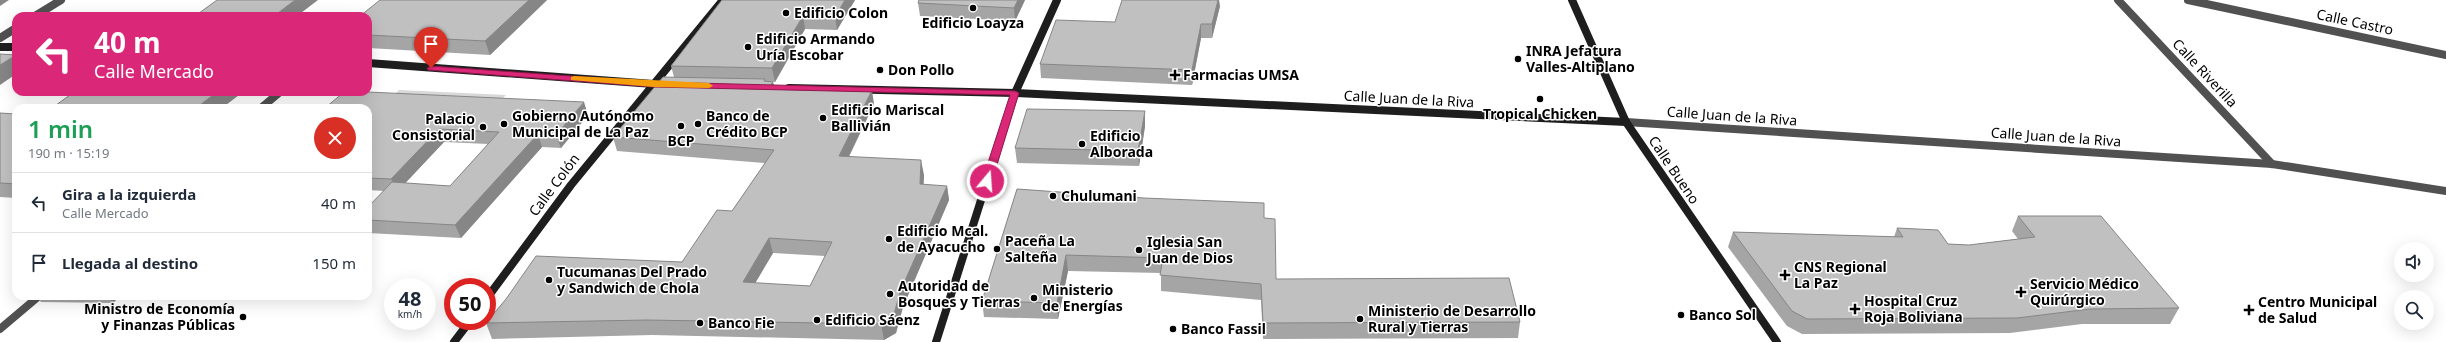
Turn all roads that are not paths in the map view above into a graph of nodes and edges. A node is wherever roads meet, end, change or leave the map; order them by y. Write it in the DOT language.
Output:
graph roads {
  1 [pos="61,0"];
  2 [pos="723,0"];
  3 [pos="1057,0"];
  4 [pos="1572,0"];
  5 [pos="2118,0"];
  6 [pos="2188,0"];
  7 [pos="42,12"];
  8 [pos="12,30"];
  9 [pos="0,38"];
  10 [pos="0,47"];
  11 [pos="12,47"];
  12 [pos="2446,55"];
  13 [pos="372,63"];
  14 [pos="654,85"];
  15 [pos="678,85"];
  16 [pos="780,88"];
  17 [pos="1015,93"];
  18 [pos="275,96"];
  19 [pos="266,104"];
  20 [pos="1626,122"];
  21 [pos="2272,164"];
  22 [pos="2446,191"];
  23 [pos="496,286"];
  24 [pos="34,300"];
  25 [pos="0,329"];
  26 [pos="463,330"];
  27 [pos="454,342"];
  28 [pos="936,342"];
  29 [pos="1776,342"];
  1 -- 7 [label="street"];
  2 -- 14 [label="main road, Calle Colón"];
  3 -- 17 [label="main road"];
  4 -- 20 [label="main road, Calle Bueno"];
  5 -- 21 [label="street, Calle Riverilla"];
  6 -- 12 [label="street, Calle Castro"];
  8 -- 9 [label="street"];
  10 -- 11 [label="main road"];
  13 -- 14 [label="main road"];
  14 -- 15 [label="main road"];
  14 -- 23 [label="main road, Calle Colón"];
  16 -- 17 [label="main road, Calle Juan de la Riva"];
  17 -- 20 [label="main road, Calle Juan de la Riva"];
  17 -- 28 [label="main road"];
  18 -- 19 [label="street"];
  20 -- 21 [label="street, Calle Juan de la Riva"];
  20 -- 29 [label="main road, Calle Bueno"];
  21 -- 22 [label="street, Calle Juan de la Riva"];
  24 -- 25 [label="street"];
  26 -- 27 [label="main road"];
}
